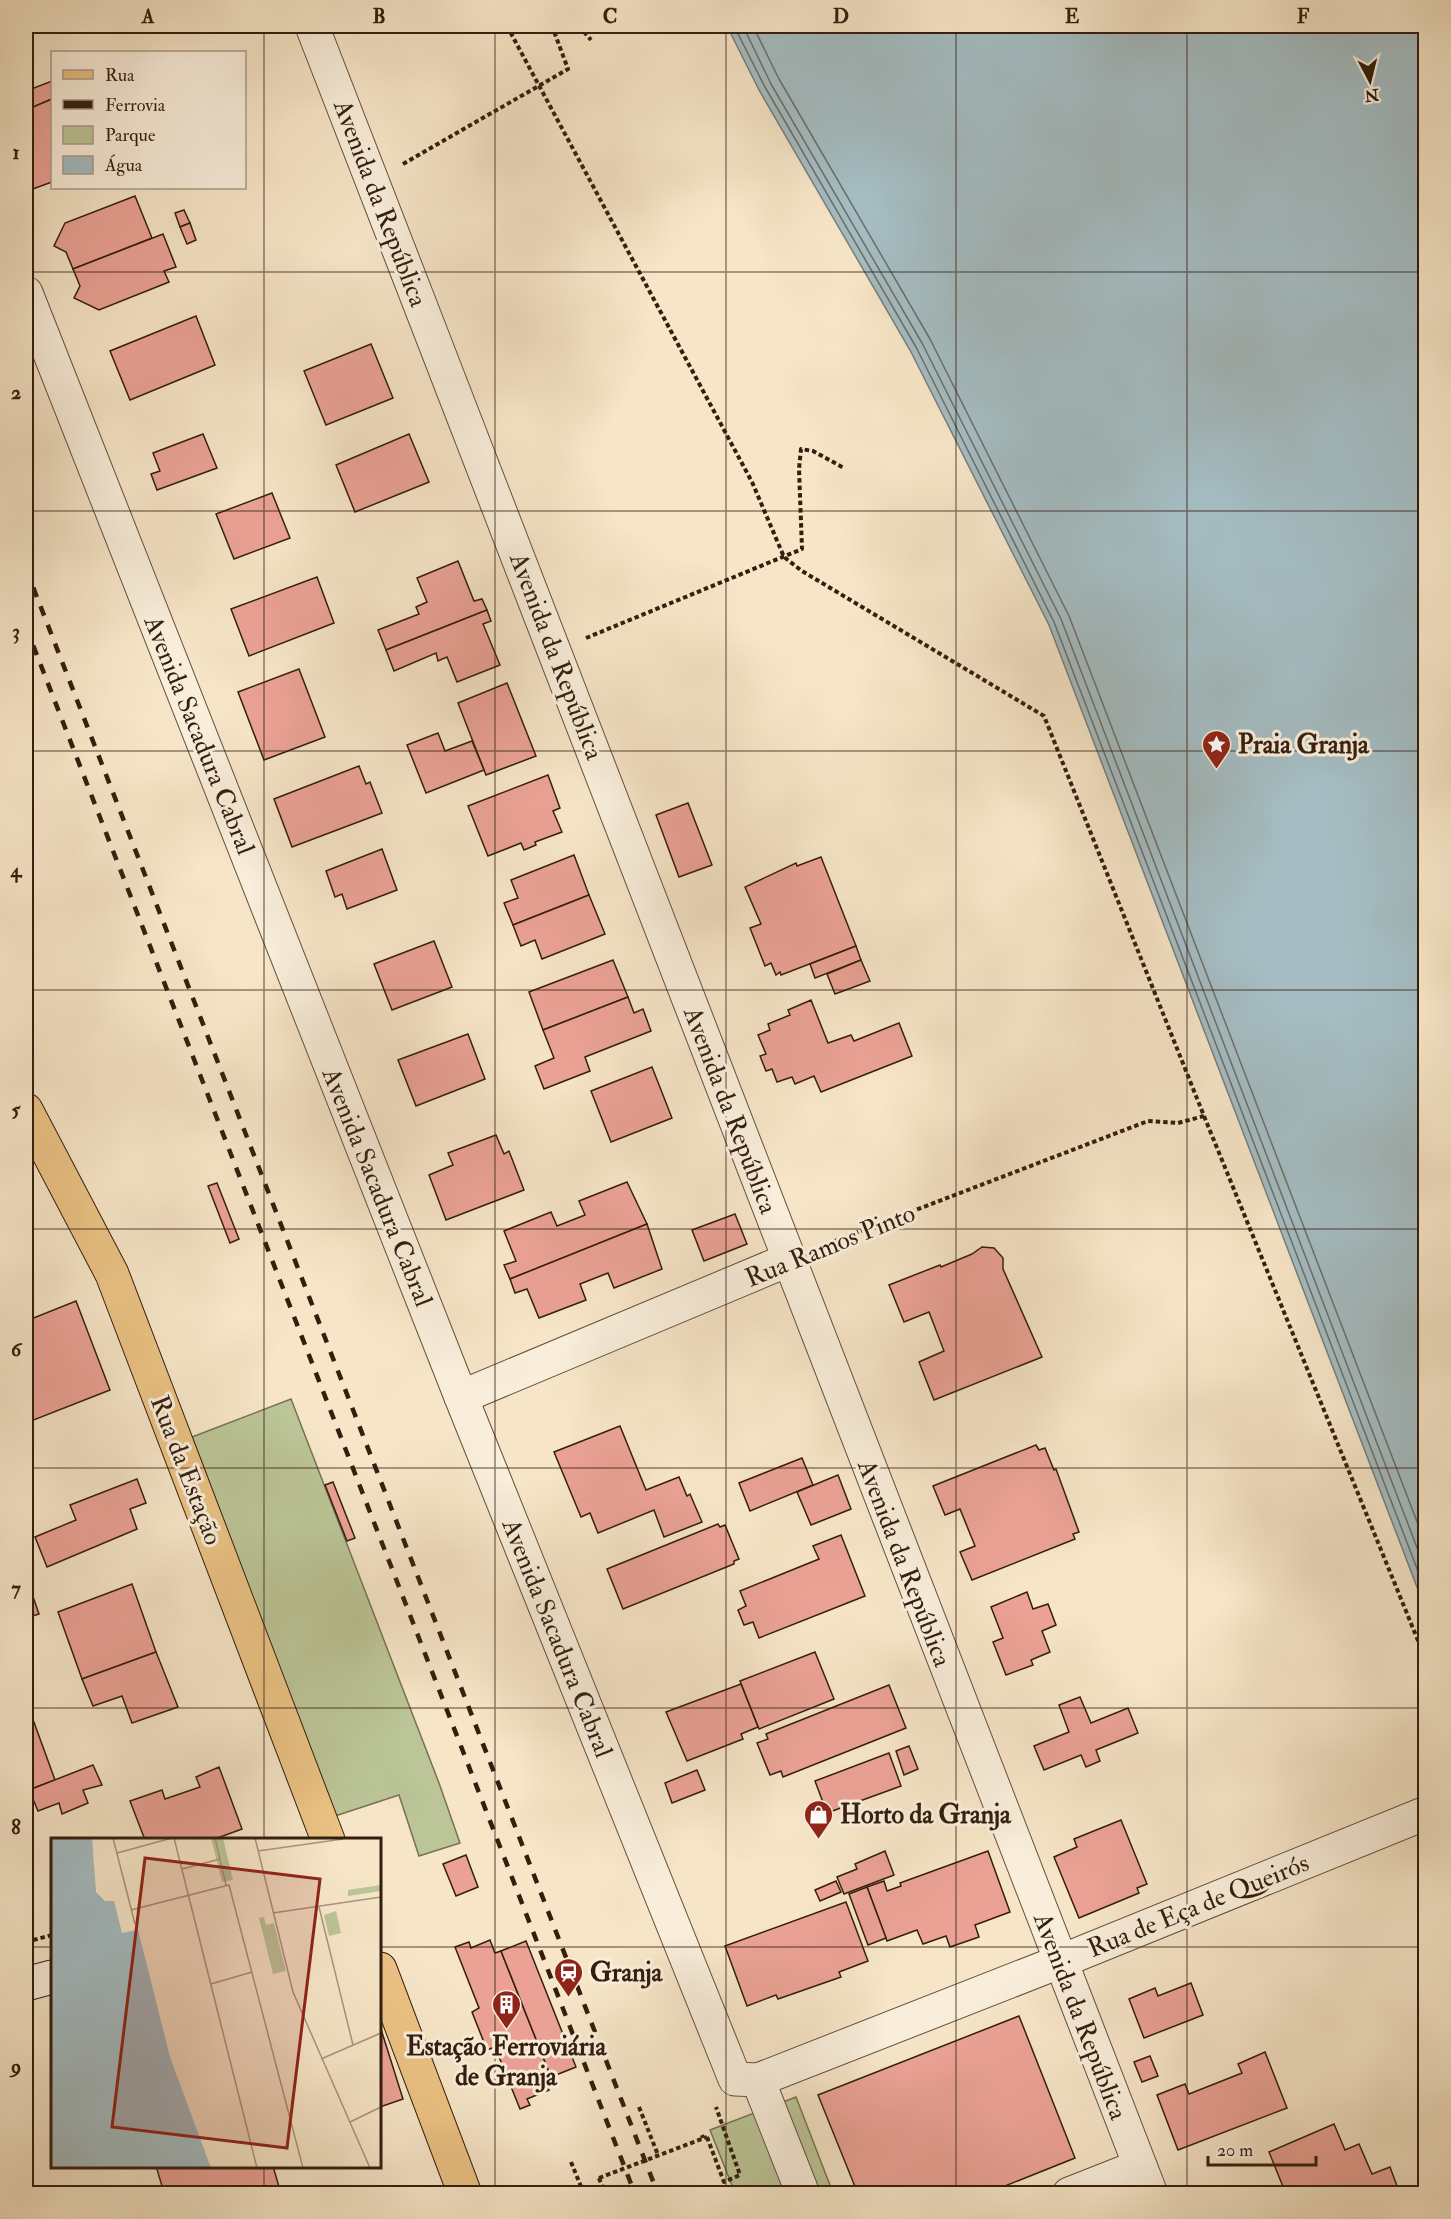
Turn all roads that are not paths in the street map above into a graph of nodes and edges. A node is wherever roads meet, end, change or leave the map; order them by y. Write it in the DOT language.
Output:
graph roads {
  1 [pos="312,26"];
  2 [pos="26,293"];
  3 [pos="26,1110"];
  4 [pos="788,1260"];
  5 [pos="461,1397"];
  6 [pos="1425,1813"];
  7 [pos="328,1838"];
  8 [pos="1059,1962"];
  9 [pos="381,1972"];
  10 [pos="51,1977"];
  11 [pos="26,1984"];
  12 [pos="747,2080"];
  13 [pos="1146,2180"];
  14 [pos="465,2193"];
  15 [pos="803,2193"];
  16 [pos="1069,2193"];
  1 -- 4 [label="street, Avenida da República"];
  2 -- 5 [label="street, Avenida Sacadura Cabral"];
  3 -- 7 [label="main road, Rua da Estação"];
  4 -- 5 [label="street, Rua Ramos Pinto"];
  4 -- 8 [label="street, Avenida da República"];
  5 -- 12 [label="street, Avenida Sacadura Cabral"];
  6 -- 8 [label="street, Rua de Eça de Queirós"];
  8 -- 12 [label="street, Rua de Eça de Queirós"];
  8 -- 13 [label="street, Avenida da República"];
  9 -- 14 [label="main road"];
  10 -- 11 [label="street"];
  12 -- 15 [label="street, Avenida Sacadura Cabral"];
  13 -- 16 [label="street"];
}
